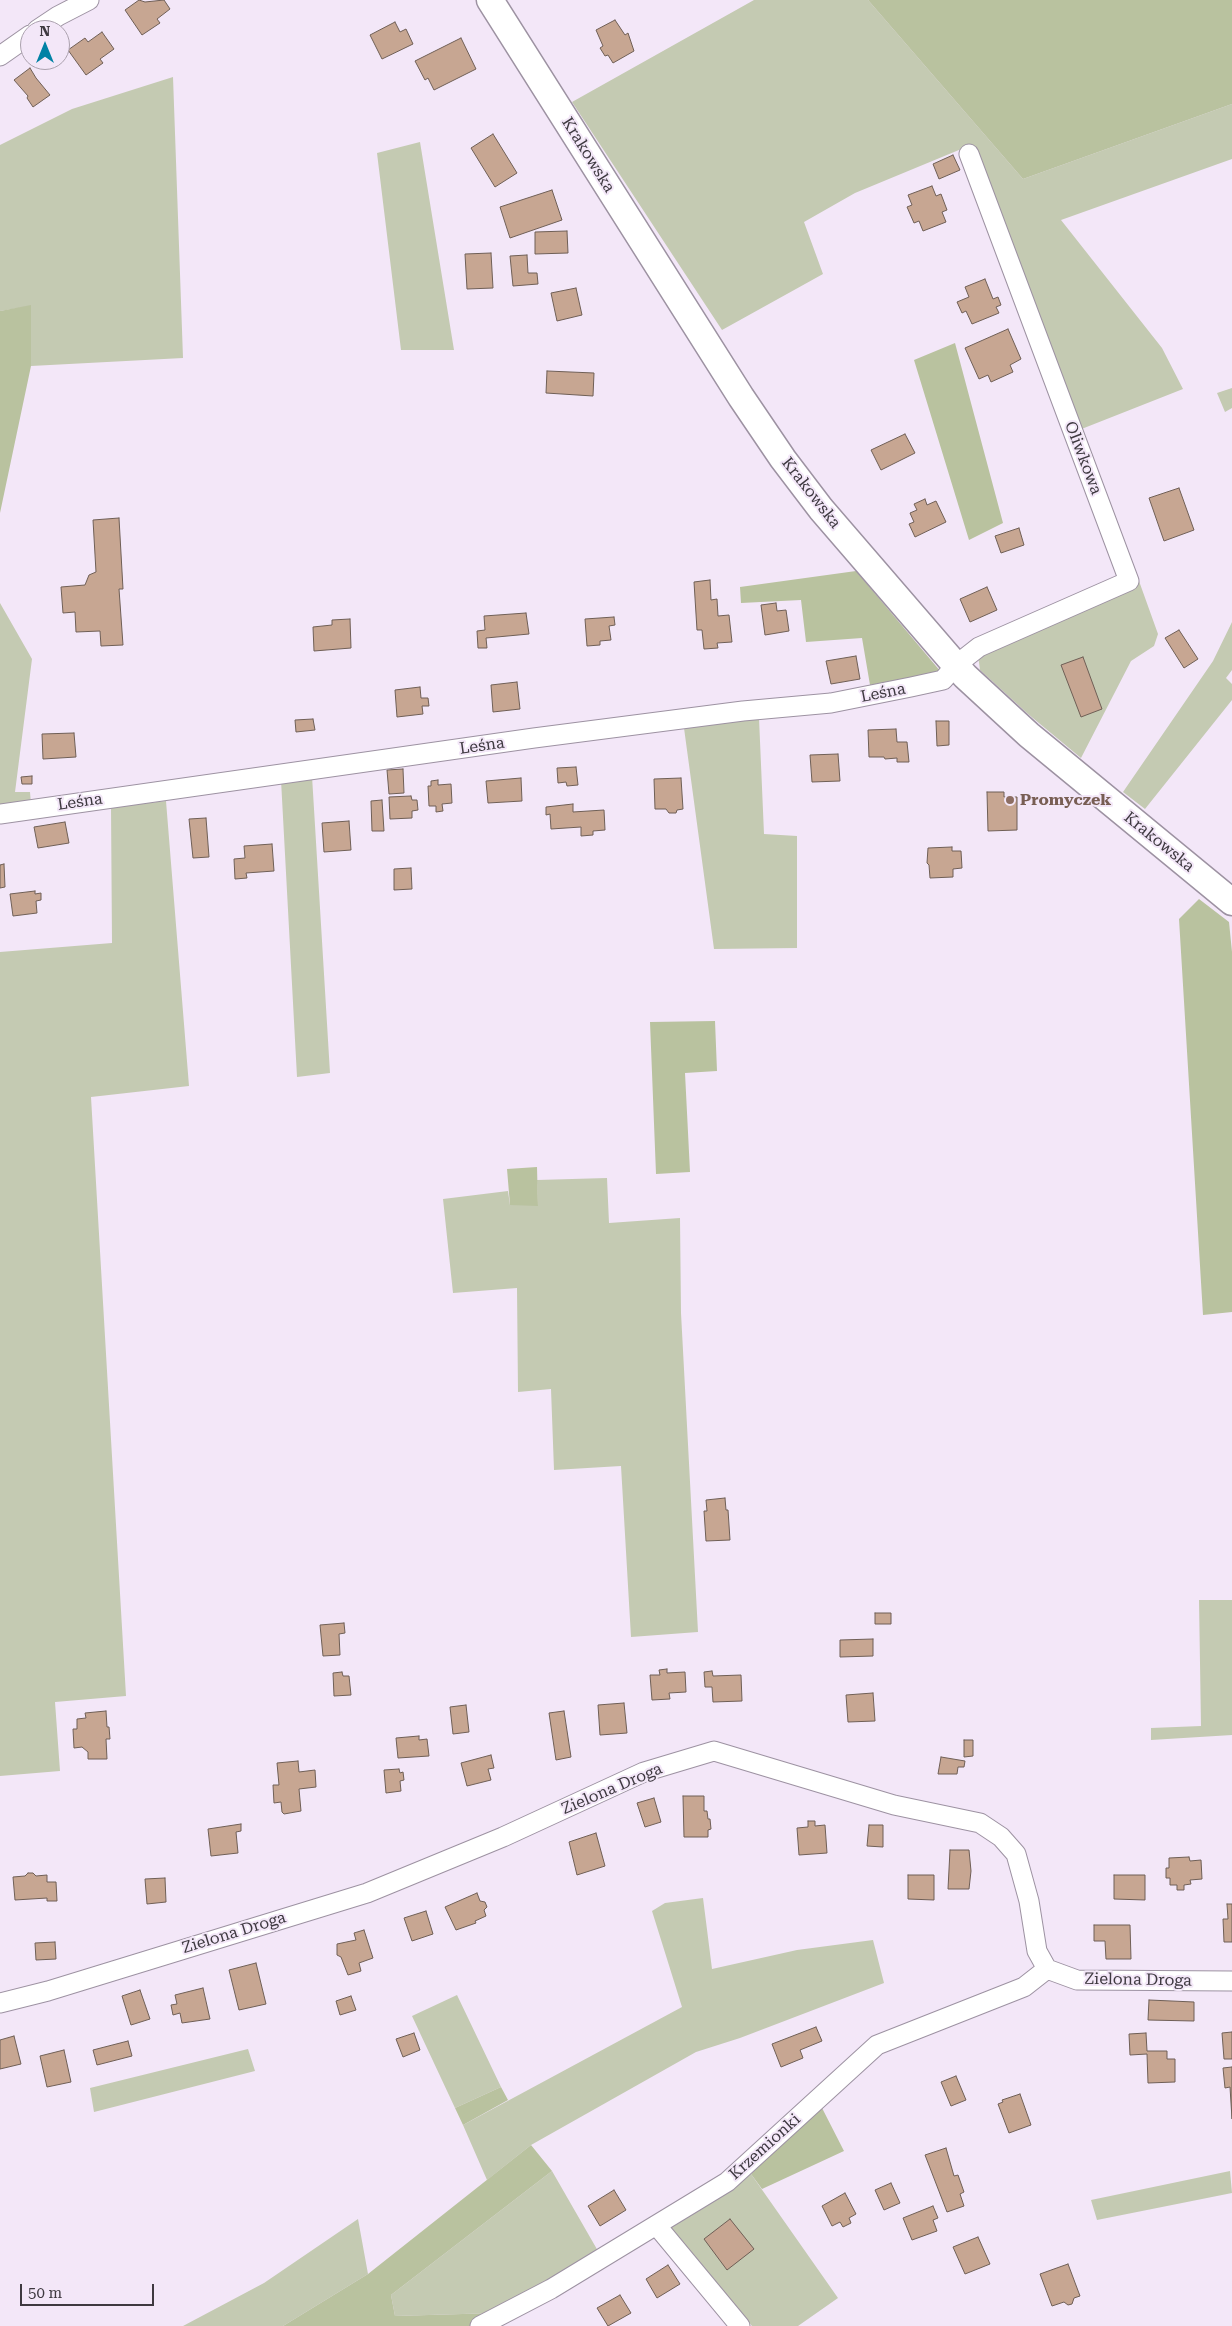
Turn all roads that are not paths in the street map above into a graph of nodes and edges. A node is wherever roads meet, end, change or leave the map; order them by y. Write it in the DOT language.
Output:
graph roads {
  1 [pos="89,0"];
  2 [pos="490,0"];
  3 [pos="52,20"];
  4 [pos="20,42"];
  5 [pos="0,56"];
  6 [pos="969,154"];
  7 [pos="956,665"];
  8 [pos="0,814"];
  9 [pos="1232,902"];
  10 [pos="1047,1969"];
  11 [pos="1232,1981"];
  12 [pos="0,2003"];
  13 [pos="657,2226"];
  14 [pos="480,2326"];
  15 [pos="740,2326"];
  1 -- 3 [label="street"];
  2 -- 7 [label="main road, Krakowska"];
  4 -- 5 [label="street"];
  6 -- 7 [label="street, Oliwkowa"];
  7 -- 8 [label="street, Leśna"];
  7 -- 9 [label="main road, Krakowska"];
  10 -- 11 [label="street, Zielona Droga"];
  10 -- 12 [label="street, Zielona Droga"];
  10 -- 13 [label="street, Krzemionki"];
  13 -- 14 [label="street, Krzemionki"];
  13 -- 15 [label="street"];
}
